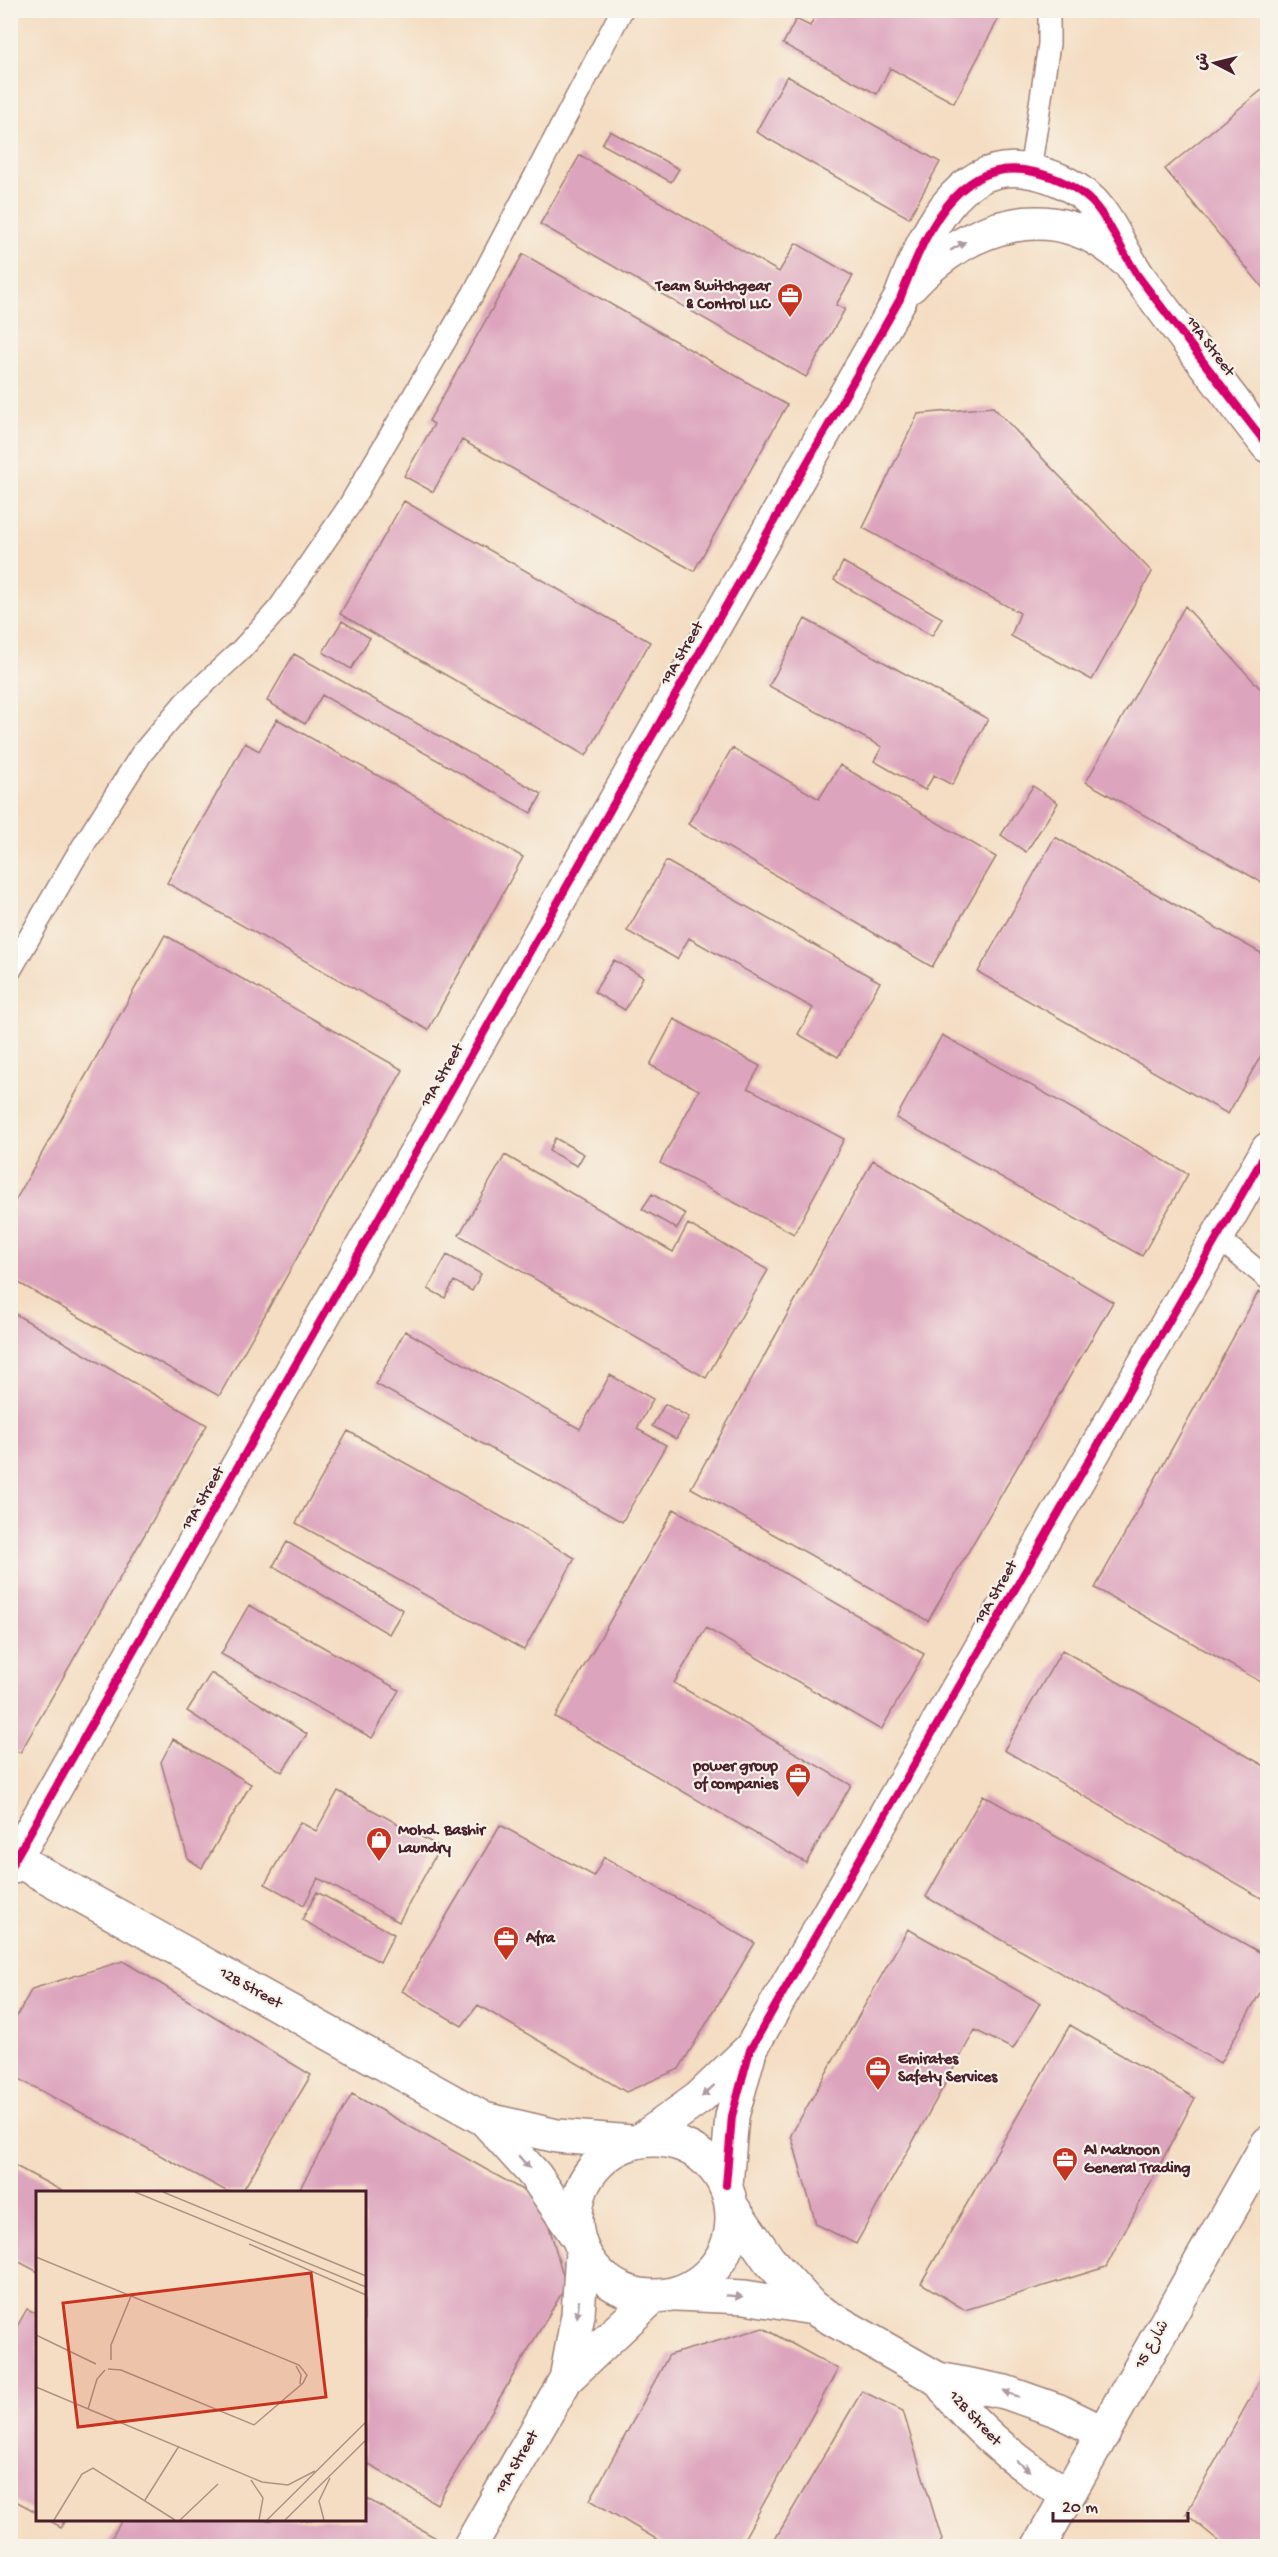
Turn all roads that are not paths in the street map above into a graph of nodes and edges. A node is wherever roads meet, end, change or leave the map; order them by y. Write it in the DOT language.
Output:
graph roads {
  1 [pos="622,10"];
  2 [pos="1049,10"];
  3 [pos="1030,171"];
  4 [pos="1130,264"];
  5 [pos="900,299"];
  6 [pos="1268,446"];
  7 [pos="10,971"];
  8 [pos="1268,1149"];
  9 [pos="1218,1238"];
  10 [pos="1268,1279"];
  11 [pos="13,1863"];
  12 [pos="750,2050"];
  13 [pos="484,2119"];
  14 [pos="637,2141"];
  15 [pos="1268,2143"];
  16 [pos="729,2196"];
  17 [pos="580,2244"];
  18 [pos="665,2295"];
  19 [pos="813,2308"];
  20 [pos="566,2379"];
  21 [pos="938,2379"];
  22 [pos="1104,2433"];
  23 [pos="1068,2495"];
  24 [pos="470,2547"];
  25 [pos="1039,2547"];
  1 -- 7 [label="lane"];
  2 -- 3 [label="lane"];
  3 -- 4 [label="street"];
  3 -- 5 [label="street"];
  5 -- 4 [label="street, one-way"];
  4 -- 6 [label="street, 19A Street"];
  5 -- 11 [label="street, 19A Street"];
  8 -- 9 [label="street, 19A Street"];
  9 -- 10 [label="lane"];
  9 -- 12 [label="street, 19A Street"];
  11 -- 13 [label="street, 12B Street"];
  12 -- 14 [label="street, one-way"];
  12 -- 16 [label="street"];
  13 -- 14 [label="street"];
  13 -- 17 [label="street, one-way"];
  14 -- 16 [label="street"];
  14 -- 17 [label="street"];
  15 -- 22 [label="street, شارع 15"];
  16 -- 18 [label="street"];
  16 -- 19 [label="street"];
  17 -- 18 [label="street"];
  17 -- 20 [label="street, one-way"];
  18 -- 19 [label="street, one-way"];
  18 -- 20 [label="street"];
  19 -- 21 [label="street"];
  20 -- 24 [label="street, 19A Street"];
  22 -- 21 [label="street, 12B Street, one-way"];
  21 -- 23 [label="street, 12B Street, one-way"];
  22 -- 23 [label="street, شارع 15"];
  23 -- 25 [label="street, شارع 15"];
}
